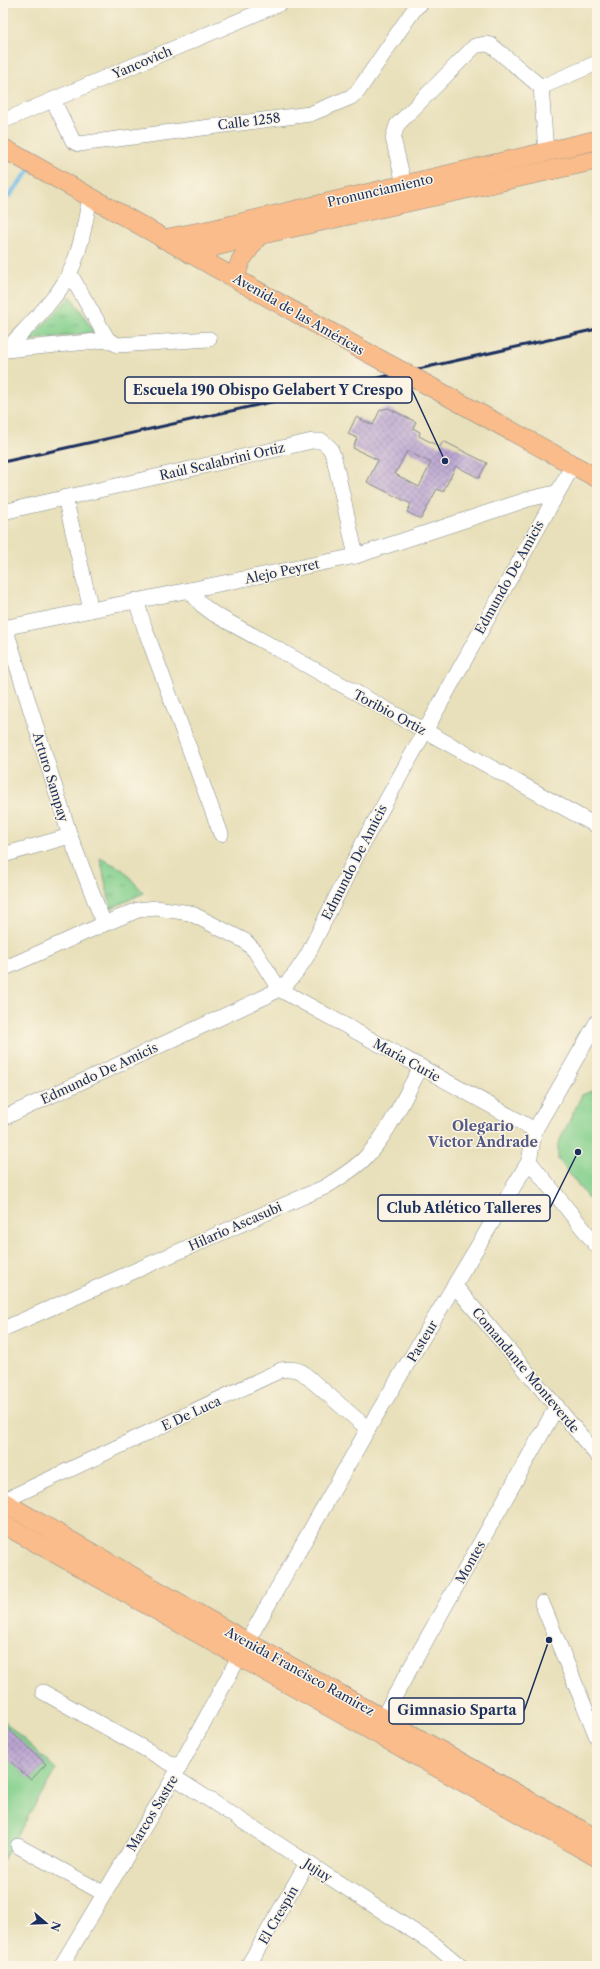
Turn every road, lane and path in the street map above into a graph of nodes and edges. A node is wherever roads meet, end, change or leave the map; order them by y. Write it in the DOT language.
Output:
graph roads {
  1 [pos="281,3"];
  2 [pos="421,3"];
  3 [pos="597,63"];
  4 [pos="541,87"];
  5 [pos="53,100"];
  6 [pos="3,121"];
  7 [pos="597,140"];
  8 [pos="3,148"];
  9 [pos="546,151"];
  10 [pos="597,160"];
  11 [pos="404,184"];
  12 [pos="90,197"];
  13 [pos="259,236"];
  14 [pos="163,239"];
  15 [pos="190,253"];
  16 [pos="70,274"];
  17 [pos="235,277"];
  18 [pos="209,339"];
  19 [pos="108,340"];
  20 [pos="4,350"];
  21 [pos="573,464"];
  22 [pos="597,478"];
  23 [pos="555,493"];
  24 [pos="65,497"];
  25 [pos="3,512"];
  26 [pos="356,556"];
  27 [pos="189,590"];
  28 [pos="136,600"];
  29 [pos="91,610"];
  30 [pos="4,628"];
  31 [pos="424,730"];
  32 [pos="597,826"];
  33 [pos="221,834"];
  34 [pos="70,836"];
  35 [pos="3,855"];
  36 [pos="104,924"];
  37 [pos="3,969"];
  38 [pos="279,989"];
  39 [pos="597,1022"];
  40 [pos="421,1067"];
  41 [pos="3,1118"];
  42 [pos="534,1130"];
  43 [pos="529,1161"];
  44 [pos="597,1246"];
  45 [pos="455,1286"];
  46 [pos="3,1329"];
  47 [pos="557,1406"];
  48 [pos="368,1429"];
  49 [pos="597,1455"];
  50 [pos="3,1501"];
  51 [pos="3,1524"];
  52 [pos="542,1603"];
  53 [pos="243,1650"];
  54 [pos="43,1692"];
  55 [pos="382,1717"];
  56 [pos="597,1737"];
  57 [pos="176,1773"];
  58 [pos="597,1839"];
  59 [pos="18,1846"];
  60 [pos="597,1857"];
  61 [pos="307,1863"];
  62 [pos="103,1893"];
  63 [pos="61,1966"];
  64 [pos="248,1966"];
  65 [pos="460,1966"];
  1 -- 5 [label="street, Yancovich"];
  2 -- 5 [label="street, Calle 1258"];
  3 -- 4 [label="street"];
  4 -- 9 [label="street"];
  4 -- 11 [label="street"];
  5 -- 6 [label="street, Yancovich"];
  7 -- 9 [label="main road, Pronunciamiento"];
  8 -- 12 [label="main road, Avenida de las Américas"];
  9 -- 11 [label="main road, Pronunciamiento"];
  10 -- 13 [label="main road, Pronunciamiento"];
  11 -- 14 [label="main road, Pronunciamiento"];
  12 -- 14 [label="main road, Avenida de las Américas"];
  12 -- 16 [label="street"];
  13 -- 15 [label="main road, Pronunciamiento"];
  13 -- 17 [label="main road"];
  14 -- 15 [label="main road, Avenida de las Américas"];
  15 -- 17 [label="main road, Avenida de las Américas"];
  16 -- 19 [label="street"];
  16 -- 20 [label="street"];
  17 -- 21 [label="main road, Avenida de las Américas, bridge"];
  18 -- 19 [label="street"];
  19 -- 20 [label="street"];
  21 -- 22 [label="main road, Avenida de las Américas"];
  21 -- 23 [label="street, Edmundo De Amicis"];
  23 -- 26 [label="street, Alejo Peyret"];
  23 -- 31 [label="street, Edmundo De Amicis"];
  24 -- 25 [label="street, Raúl Scalabrini Ortiz"];
  24 -- 26 [label="street, Raúl Scalabrini Ortiz"];
  24 -- 29 [label="street"];
  26 -- 27 [label="street, Alejo Peyret"];
  27 -- 28 [label="street, Alejo Peyret"];
  27 -- 31 [label="street, Toribio Ortiz"];
  28 -- 29 [label="street, Alejo Peyret"];
  28 -- 33 [label="street"];
  29 -- 30 [label="street, Alejo Peyret"];
  30 -- 34 [label="street, Arturo Sampay"];
  31 -- 32 [label="street, Toribio Ortiz"];
  31 -- 38 [label="street, Edmundo De Amicis"];
  34 -- 35 [label="street"];
  34 -- 36 [label="street, Arturo Sampay"];
  36 -- 37 [label="street"];
  36 -- 38 [label="street"];
  38 -- 40 [label="street, María Curie"];
  38 -- 41 [label="street, Edmundo De Amicis"];
  39 -- 42 [label="street, Pasteur"];
  40 -- 42 [label="street, María Curie"];
  40 -- 46 [label="street, Hilario Ascasubi"];
  42 -- 43 [label="street, Pasteur"];
  43 -- 44 [label="street"];
  43 -- 45 [label="street, Pasteur"];
  45 -- 47 [label="street, Comandante Monteverde"];
  45 -- 48 [label="street, Pasteur"];
  47 -- 49 [label="street, Comandante Monteverde"];
  47 -- 55 [label="street, Montes"];
  48 -- 50 [label="street, E De Luca"];
  48 -- 53 [label="street, Pasteur"];
  50 -- 53 [label="main road, Avenida Francisco Ramírez"];
  51 -- 53 [label="main road, Avenida Francisco Ramírez"];
  52 -- 56 [label="street"];
  53 -- 55 [label="main road, Avenida Francisco Ramírez"];
  53 -- 57 [label="street, Marcos Sastre"];
  53 -- 60 [label="main road, Avenida Francisco Ramírez"];
  54 -- 57 [label="street, Jujuy"];
  55 -- 58 [label="main road, Avenida Francisco Ramírez"];
  57 -- 61 [label="street, Jujuy"];
  57 -- 62 [label="street, Marcos Sastre"];
  59 -- 62 [label="street"];
  61 -- 64 [label="street, El Crespín"];
  61 -- 65 [label="street, Jujuy"];
  62 -- 63 [label="street, Marcos Sastre"];
}
